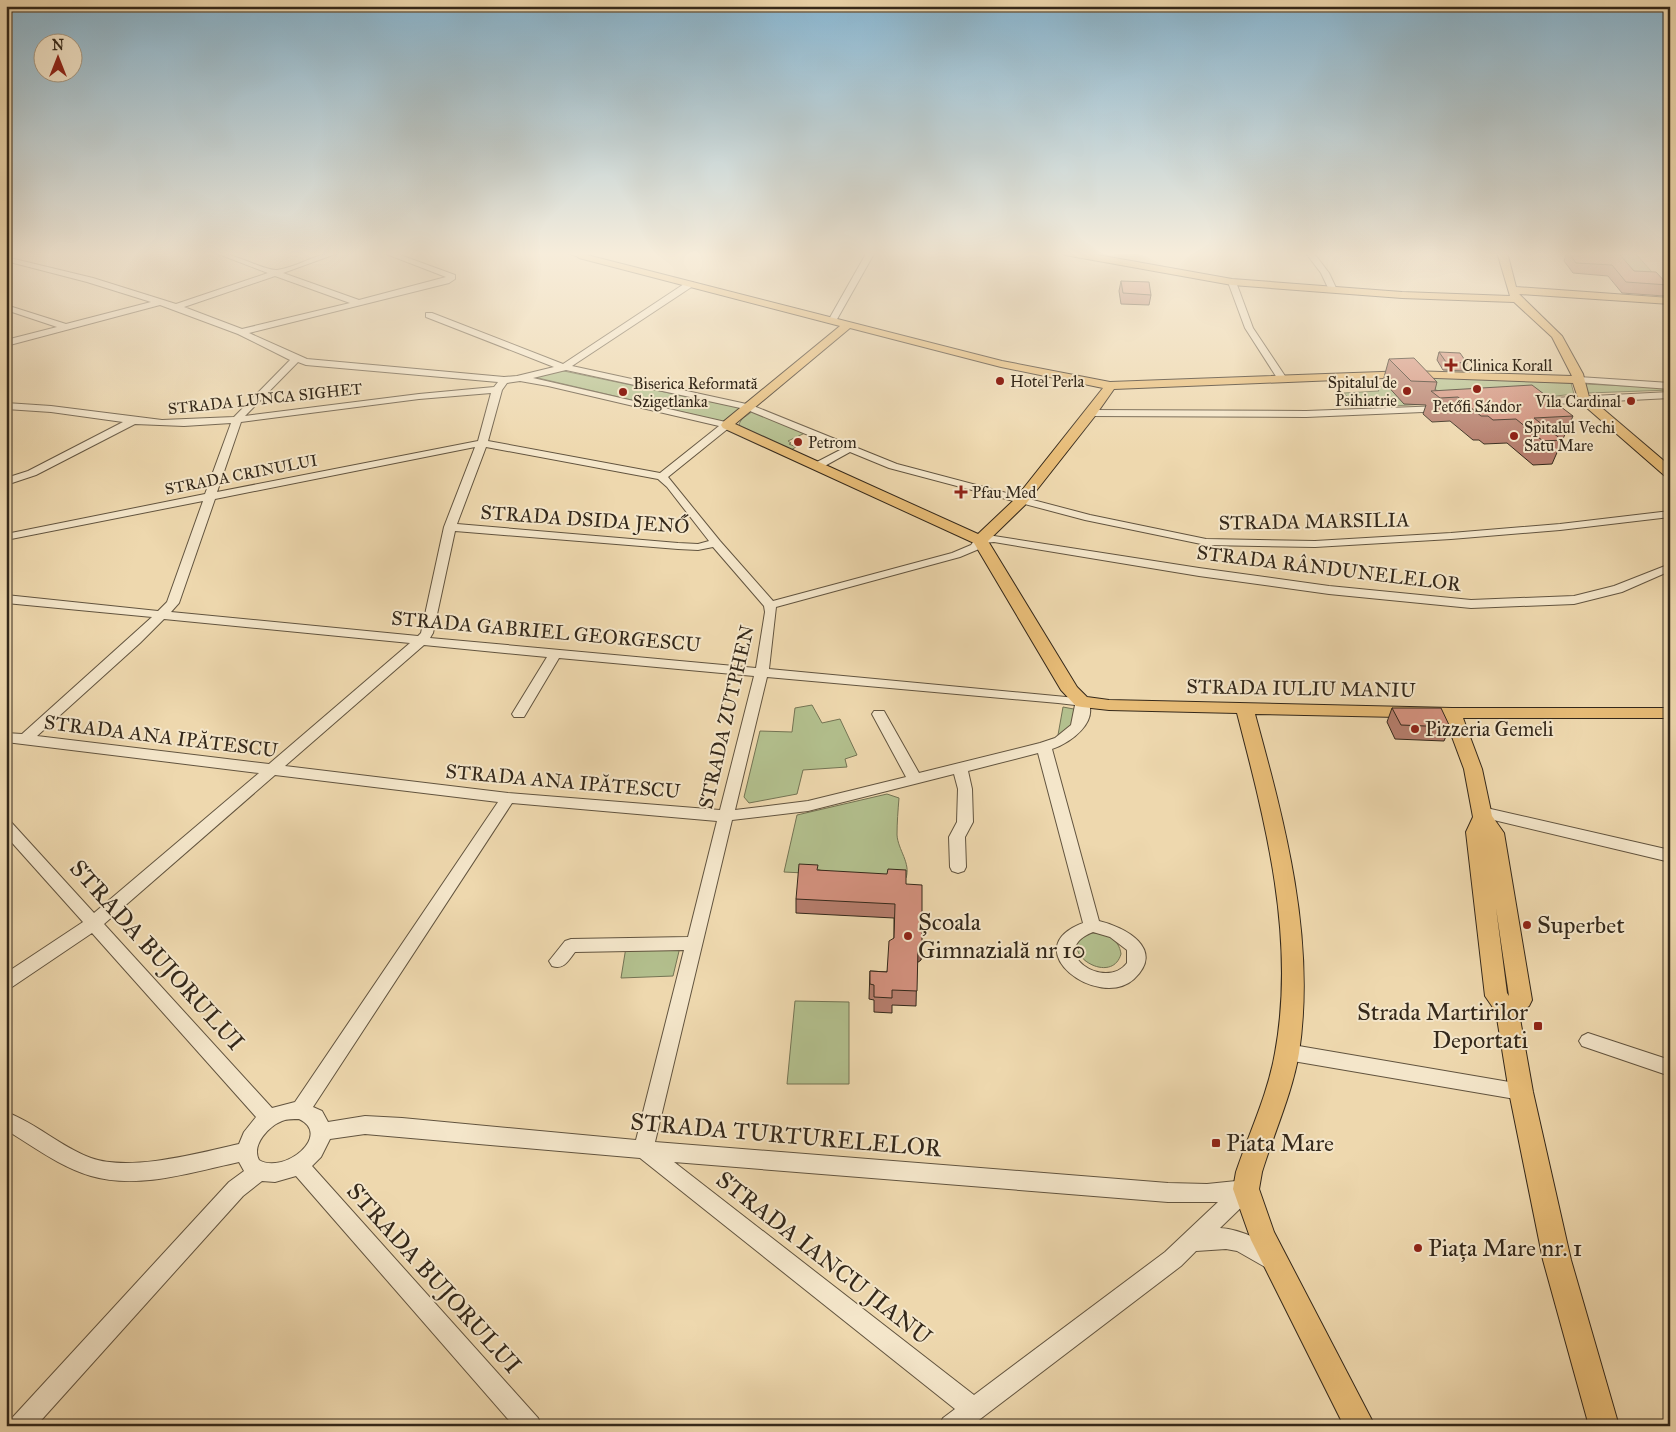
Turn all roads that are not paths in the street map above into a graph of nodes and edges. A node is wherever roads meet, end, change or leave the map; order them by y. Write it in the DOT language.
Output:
graph roads {
  1 [pos="41,319"];
  2 [pos="96,319"];
  3 [pos="207,319"];
  4 [pos="291,319"];
  5 [pos="439,319"];
  6 [pos="637,319"];
  7 [pos="824,319"];
  8 [pos="1246,319"];
  9 [pos="1540,319"];
  10 [pos="832,321"];
  11 [pos="848,325"];
  12 [pos="65,327"];
  13 [pos="241,332"];
  14 [pos="6,343"];
  15 [pos="296,359"];
  16 [pos="563,368"];
  17 [pos="1408,374"];
  18 [pos="517,379"];
  19 [pos="1282,379"];
  20 [pos="504,380"];
  21 [pos="1579,380"];
  22 [pos="1110,386"];
  23 [pos="1420,386"];
  24 [pos="1670,386"];
  25 [pos="497,390"];
  26 [pos="1670,395"];
  27 [pos="1583,398"];
  28 [pos="1432,399"];
  29 [pos="1524,403"];
  30 [pos="9,405"];
  31 [pos="748,407"];
  32 [pos="1091,414"];
  33 [pos="237,420"];
  34 [pos="132,421"];
  35 [pos="727,425"];
  36 [pos="482,443"];
  37 [pos="849,449"];
  38 [pos="817,466"];
  39 [pos="1670,473"];
  40 [pos="662,477"];
  41 [pos="6,482"];
  42 [pos="211,496"];
  43 [pos="1022,499"];
  44 [pos="1670,514"];
  45 [pos="450,527"];
  46 [pos="6,537"];
  47 [pos="980,540"];
  48 [pos="716,543"];
  49 [pos="1670,567"];
  50 [pos="6,599"];
  51 [pos="770,605"];
  52 [pos="164,614"];
  53 [pos="422,640"];
  54 [pos="555,654"];
  55 [pos="762,671"];
  56 [pos="1082,702"];
  57 [pos="1245,709"];
  58 [pos="1452,713"];
  59 [pos="520,714"];
  60 [pos="878,714"];
  61 [pos="1668,715"];
  62 [pos="6,737"];
  63 [pos="25,739"];
  64 [pos="1044,747"];
  65 [pos="960,768"];
  66 [pos="271,769"];
  67 [pos="914,780"];
  68 [pos="508,798"];
  69 [pos="1482,814"];
  70 [pos="726,816"];
  71 [pos="6,826"];
  72 [pos="1670,856"];
  73 [pos="958,868"];
  74 [pos="93,924"];
  75 [pos="1092,926"];
  76 [pos="694,943"];
  77 [pos="558,961"];
  78 [pos="6,982"];
  79 [pos="1588,1041"];
  80 [pos="1287,1052"];
  81 [pos="1670,1068"];
  82 [pos="1521,1092"];
  83 [pos="300,1110"];
  84 [pos="269,1118"];
  85 [pos="6,1120"];
  86 [pos="322,1132"];
  87 [pos="643,1150"];
  88 [pos="246,1152"];
  89 [pos="299,1165"];
  90 [pos="259,1171"];
  91 [pos="1246,1189"];
  92 [pos="1192,1242"];
  93 [pos="1275,1264"];
  94 [pos="972,1408"];
  95 [pos="20,1426"];
  96 [pos="530,1426"];
  97 [pos="951,1426"];
  98 [pos="1360,1426"];
  99 [pos="1604,1426"];
  1 -- 12 [label="street"];
  2 -- 12 [label="street"];
  3 -- 13 [label="street"];
  4 -- 13 [label="street"];
  5 -- 16 [label="street"];
  6 -- 16 [label="street"];
  7 -- 10 [label="main road"];
  8 -- 19 [label="street"];
  9 -- 21 [label="main road"];
  10 -- 11 [label="main road"];
  11 -- 22 [label="main road"];
  11 -- 31 [label="main road"];
  12 -- 14 [label="street"];
  13 -- 15 [label="street"];
  15 -- 20 [label="street"];
  15 -- 33 [label="street"];
  16 -- 18 [label="street"];
  16 -- 31 [label="street, STRADA MARSILIA"];
  17 -- 19 [label="main road"];
  17 -- 21 [label="main road"];
  17 -- 23 [label="street"];
  18 -- 20 [label="street"];
  18 -- 35 [label="street"];
  19 -- 22 [label="main road"];
  20 -- 25 [label="street"];
  21 -- 24 [label="street"];
  21 -- 27 [label="main road"];
  22 -- 32 [label="main road"];
  25 -- 33 [label="street, STRADA LUNCA SIGHET"];
  25 -- 36 [label="street"];
  26 -- 27 [label="street"];
  27 -- 29 [label="street"];
  27 -- 39 [label="main road"];
  28 -- 32 [label="street"];
  30 -- 34 [label="street, STRADA LUNCA SIGHET"];
  31 -- 35 [label="main road"];
  31 -- 37 [label="street, STRADA MARSILIA"];
  32 -- 43 [label="main road"];
  33 -- 34 [label="street, STRADA LUNCA SIGHET"];
  33 -- 42 [label="street"];
  34 -- 41 [label="street"];
  35 -- 38 [label="main road"];
  35 -- 40 [label="street"];
  36 -- 40 [label="street"];
  36 -- 42 [label="street, STRADA CRINULUI"];
  36 -- 45 [label="street"];
  37 -- 38 [label="street"];
  37 -- 43 [label="street, STRADA MARSILIA"];
  38 -- 47 [label="main road"];
  40 -- 48 [label="street, STRADA ZUTPHEN"];
  42 -- 46 [label="street, STRADA CRINULUI"];
  42 -- 52 [label="street"];
  43 -- 44 [label="street, STRADA MARSILIA"];
  43 -- 47 [label="main road"];
  45 -- 48 [label="street, STRADA DSIDA JENŐ"];
  45 -- 53 [label="street"];
  47 -- 49 [label="street, STRADA RÂNDUNELELOR"];
  47 -- 51 [label="street"];
  47 -- 56 [label="main road"];
  48 -- 51 [label="street, STRADA ZUTPHEN"];
  50 -- 52 [label="street, STRADA GABRIEL GEORGESCU"];
  51 -- 55 [label="street, STRADA ZUTPHEN"];
  52 -- 53 [label="street, STRADA GABRIEL GEORGESCU"];
  52 -- 63 [label="street"];
  53 -- 54 [label="street, STRADA GABRIEL GEORGESCU"];
  53 -- 66 [label="street"];
  54 -- 55 [label="street, STRADA GABRIEL GEORGESCU"];
  54 -- 59 [label="street"];
  55 -- 56 [label="street, STRADA GABRIEL GEORGESCU"];
  55 -- 70 [label="street, STRADA ZUTPHEN"];
  56 -- 57 [label="main road, STRADA IULIU MANIU"];
  56 -- 64 [label="street, STRADA ANA IPĂTESCU"];
  57 -- 58 [label="main road, STRADA IULIU MANIU"];
  57 -- 80 [label="main road"];
  58 -- 61 [label="main road, STRADA IULIU MANIU"];
  58 -- 69 [label="main road"];
  60 -- 67 [label="street"];
  62 -- 63 [label="street, STRADA ANA IPĂTESCU"];
  63 -- 66 [label="street, STRADA ANA IPĂTESCU"];
  64 -- 65 [label="street, STRADA ANA IPĂTESCU"];
  64 -- 75 [label="street"];
  65 -- 67 [label="street, STRADA ANA IPĂTESCU"];
  65 -- 73 [label="street"];
  66 -- 68 [label="street, STRADA ANA IPĂTESCU"];
  66 -- 74 [label="street"];
  67 -- 70 [label="street, STRADA ANA IPĂTESCU"];
  68 -- 70 [label="street, STRADA ANA IPĂTESCU"];
  68 -- 83 [label="street"];
  69 -- 72 [label="street"];
  69 -- 82 [label="main road"];
  70 -- 76 [label="street, STRADA ZUTPHEN"];
  71 -- 74 [label="street, STRADA BUJORULUI"];
  74 -- 78 [label="street"];
  74 -- 84 [label="street, STRADA BUJORULUI"];
  76 -- 77 [label="street"];
  76 -- 87 [label="street, STRADA ZUTPHEN"];
  79 -- 81 [label="street"];
  80 -- 82 [label="street"];
  80 -- 91 [label="main road"];
  82 -- 99 [label="main road"];
  83 -- 84 [label="street"];
  83 -- 86 [label="street"];
  84 -- 88 [label="street"];
  85 -- 88 [label="street"];
  86 -- 87 [label="street, STRADA TURTURELELOR"];
  86 -- 89 [label="street"];
  87 -- 91 [label="street, STRADA TURTURELELOR"];
  87 -- 94 [label="street, STRADA IANCU JIANU"];
  88 -- 90 [label="street"];
  89 -- 90 [label="street"];
  89 -- 96 [label="street, STRADA BUJORULUI"];
  90 -- 95 [label="street"];
  91 -- 92 [label="street"];
  91 -- 93 [label="main road"];
  92 -- 93 [label="street"];
  92 -- 94 [label="street"];
  93 -- 98 [label="main road"];
  94 -- 97 [label="street"];
}
